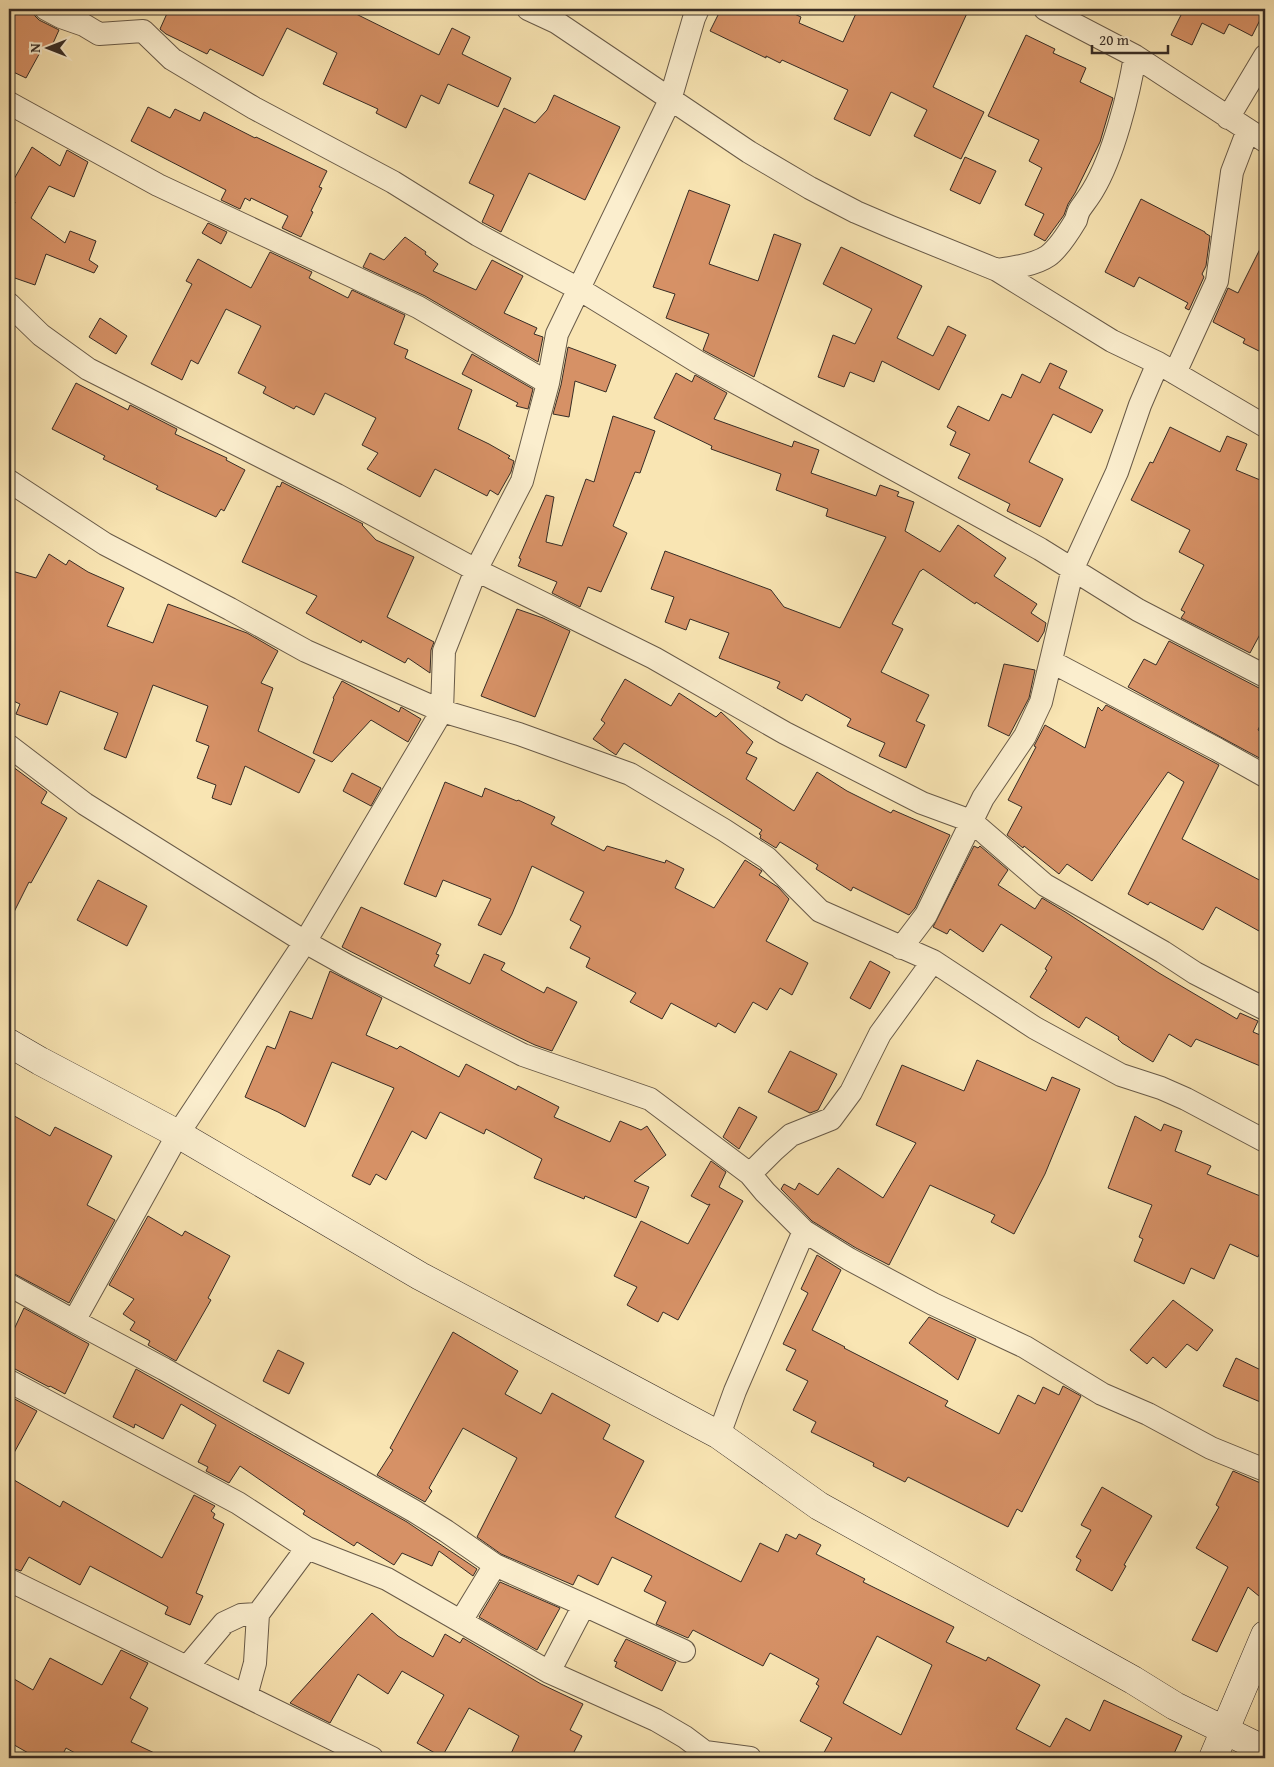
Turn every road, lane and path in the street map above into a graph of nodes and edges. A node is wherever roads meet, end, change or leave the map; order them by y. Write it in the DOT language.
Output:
graph roads {
  1 [pos="46,9"];
  2 [pos="528,9"];
  3 [pos="698,9"];
  4 [pos="1045,9"];
  5 [pos="1134,56"];
  6 [pos="1265,56"];
  7 [pos="670,100"];
  8 [pos="9,103"];
  9 [pos="1228,118"];
  10 [pos="1257,136"];
  11 [pos="997,270"];
  12 [pos="579,289"];
  13 [pos="9,304"];
  14 [pos="1167,368"];
  15 [pos="548,383"];
  16 [pos="1265,426"];
  17 [pos="9,481"];
  18 [pos="1073,568"];
  19 [pos="476,570"];
  20 [pos="1052,662"];
  21 [pos="1265,676"];
  22 [pos="442,711"];
  23 [pos="9,746"];
  24 [pos="1265,776"];
  25 [pos="971,821"];
  26 [pos="305,942"];
  27 [pos="901,948"];
  28 [pos="933,961"];
  29 [pos="1265,1009"];
  30 [pos="9,1042"];
  31 [pos="178,1134"];
  32 [pos="1265,1141"];
  33 [pos="750,1174"];
  34 [pos="804,1231"];
  35 [pos="10,1290"];
  36 [pos="74,1321"];
  37 [pos="9,1381"];
  38 [pos="719,1435"];
  39 [pos="1265,1470"];
  40 [pos="307,1548"];
  41 [pos="495,1565"];
  42 [pos="9,1580"];
  43 [pos="584,1605"];
  44 [pos="258,1614"];
  45 [pos="461,1621"];
  46 [pos="1265,1635"];
  47 [pos="684,1651"];
  48 [pos="187,1667"];
  49 [pos="549,1672"];
  50 [pos="246,1696"];
  51 [pos="1225,1731"];
  52 [pos="1265,1750"];
  53 [pos="704,1755"];
  54 [pos="372,1758"];
  55 [pos="750,1758"];
  56 [pos="1213,1758"];
  1 -- 12 [label="street"];
  2 -- 7 [label="street"];
  3 -- 7 [label="street"];
  4 -- 5 [label="street"];
  5 -- 9 [label="street"];
  5 -- 11 [label="street"];
  6 -- 9 [label="street"];
  7 -- 11 [label="street"];
  7 -- 12 [label="street"];
  8 -- 15 [label="street"];
  9 -- 10 [label="street"];
  10 -- 14 [label="street"];
  11 -- 14 [label="street"];
  12 -- 15 [label="street"];
  12 -- 18 [label="street"];
  13 -- 19 [label="street"];
  14 -- 16 [label="street"];
  14 -- 18 [label="street"];
  15 -- 19 [label="street"];
  17 -- 22 [label="street"];
  18 -- 20 [label="street"];
  18 -- 21 [label="street"];
  19 -- 22 [label="street"];
  19 -- 25 [label="street"];
  20 -- 24 [label="street"];
  20 -- 25 [label="street"];
  22 -- 26 [label="street"];
  22 -- 27 [label="street"];
  23 -- 26 [label="street"];
  25 -- 27 [label="street"];
  25 -- 29 [label="street"];
  26 -- 31 [label="street"];
  26 -- 33 [label="street"];
  27 -- 28 [label="street"];
  28 -- 32 [label="street"];
  28 -- 33 [label="street"];
  30 -- 31 [label="street"];
  31 -- 36 [label="street"];
  31 -- 38 [label="street"];
  33 -- 34 [label="street"];
  34 -- 38 [label="street"];
  34 -- 39 [label="street"];
  35 -- 36 [label="street"];
  36 -- 41 [label="street"];
  37 -- 40 [label="street"];
  38 -- 51 [label="street"];
  40 -- 44 [label="street"];
  40 -- 45 [label="street"];
  41 -- 43 [label="street"];
  41 -- 45 [label="street"];
  42 -- 48 [label="street"];
  43 -- 47 [label="street"];
  43 -- 49 [label="street"];
  44 -- 48 [label="street"];
  44 -- 50 [label="street"];
  45 -- 49 [label="street"];
  46 -- 51 [label="street"];
  48 -- 50 [label="street"];
  49 -- 53 [label="street"];
  50 -- 54 [label="street"];
  51 -- 52 [label="street"];
  51 -- 56 [label="street"];
  53 -- 55 [label="street"];
}
